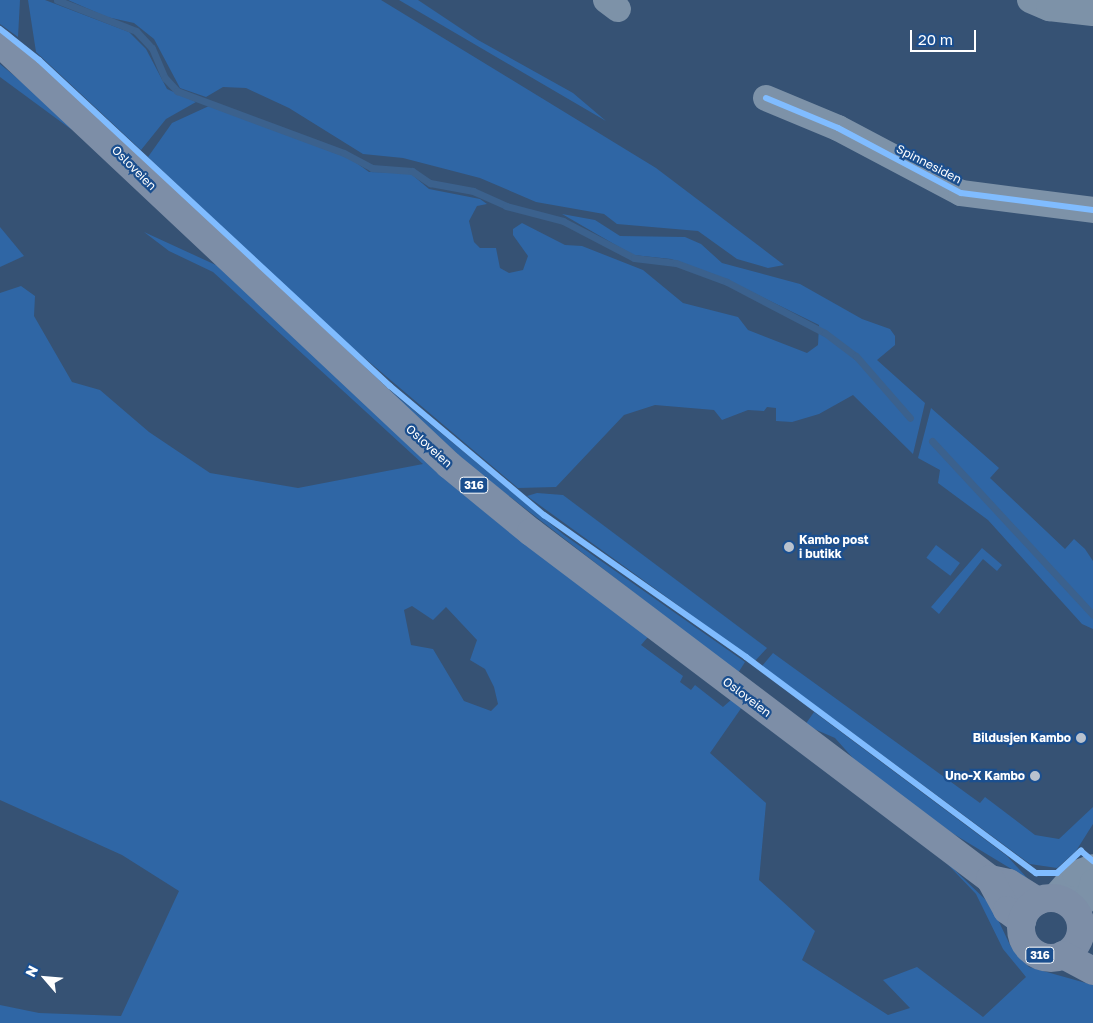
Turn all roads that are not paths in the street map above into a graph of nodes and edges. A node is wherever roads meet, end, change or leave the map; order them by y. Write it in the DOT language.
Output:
graph roads {
  1 [pos="1030,0"];
  2 [pos="1093,13"];
  3 [pos="0,43"];
  4 [pos="766,98"];
  5 [pos="1093,210"];
  6 [pos="1092,875"];
  7 [pos="1061,918"];
  8 [pos="1063,955"];
  9 [pos="1093,971"];
  1 -- 2 [label="street"];
  3 -- 7 [label="main road, Osloveien / 316"];
  4 -- 5 [label="street, Spinnesiden"];
  6 -- 7 [label="street"];
  7 -- 8 [label="main road, 316"];
  7 -- 8 [label="main road, 316"];
  8 -- 9 [label="main road, 316"];
}
